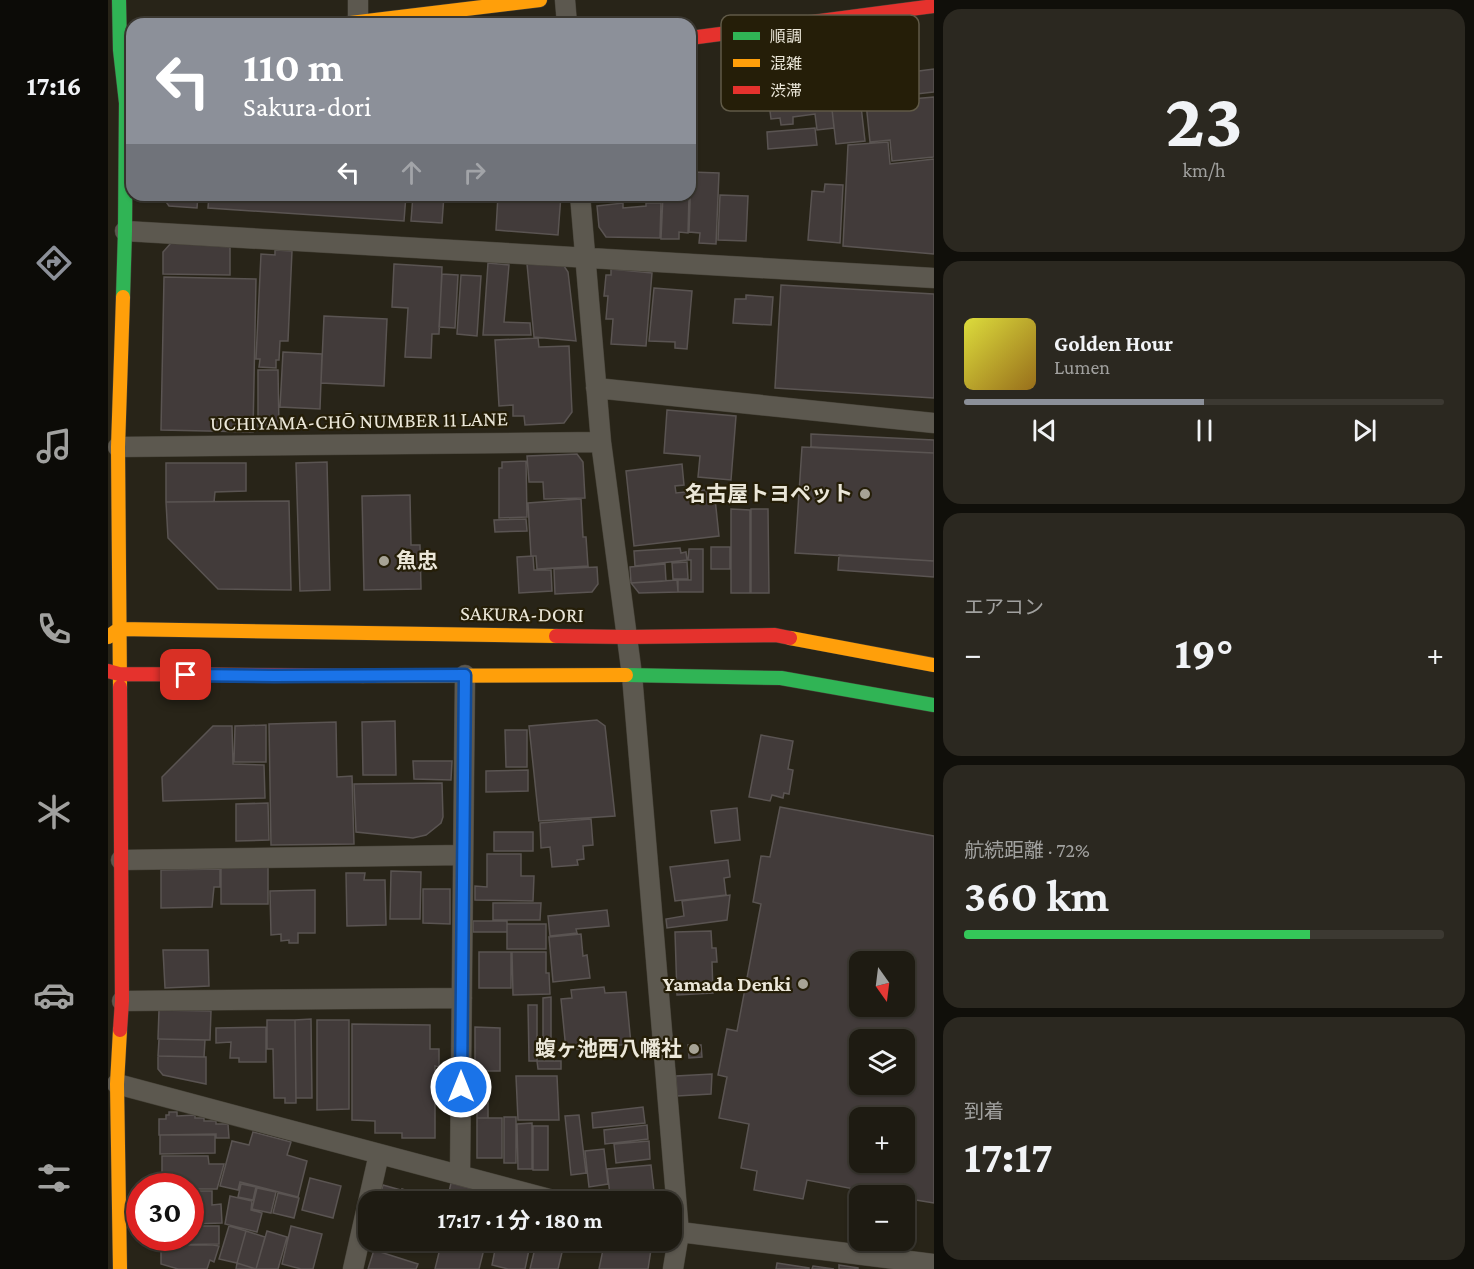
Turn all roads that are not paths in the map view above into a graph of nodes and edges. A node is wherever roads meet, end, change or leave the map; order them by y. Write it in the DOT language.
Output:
graph roads {
  1 [pos="119,0"];
  2 [pos="358,0"];
  3 [pos="540,0"];
  4 [pos="565,0"];
  5 [pos="934,6"];
  6 [pos="865,15"];
  7 [pos="352,18"];
  8 [pos="391,18"];
  9 [pos="566,18"];
  10 [pos="721,34"];
  11 [pos="696,37"];
  12 [pos="120,51"];
  13 [pos="125,103"];
  14 [pos="580,201"];
  15 [pos="124,231"];
  16 [pos="585,257"];
  17 [pos="934,278"];
  18 [pos="596,388"];
  19 [pos="934,423"];
  20 [pos="600,442"];
  21 [pos="118,447"];
  22 [pos="114,633"];
  23 [pos="627,637"];
  24 [pos="934,665"];
  25 [pos="114,672"];
  26 [pos="465,675"];
  27 [pos="632,675"];
  28 [pos="934,705"];
  29 [pos="463,855"];
  30 [pos="121,860"];
  31 [pos="462,998"];
  32 [pos="122,1002"];
  33 [pos="117,1084"];
  34 [pos="379,1154"];
  35 [pos="460,1175"];
  36 [pos="519,1191"];
  37 [pos="672,1191"];
  38 [pos="682,1233"];
  39 [pos="674,1251"];
  40 [pos="928,1265"];
  41 [pos="121,1268"];
  42 [pos="353,1269"];
  43 [pos="673,1269"];
  1 -- 12 [label="street"];
  2 -- 7 [label="street"];
  3 -- 8 [label="street"];
  4 -- 9 [label="street"];
  5 -- 6 [label="street"];
  10 -- 11 [label="street"];
  12 -- 13 [label="street"];
  13 -- 15 [label="street"];
  14 -- 16 [label="street"];
  15 -- 16 [label="street"];
  15 -- 21 [label="street"];
  16 -- 17 [label="street"];
  16 -- 18 [label="street"];
  18 -- 19 [label="street"];
  18 -- 20 [label="street"];
  20 -- 21 [label="street, UCHIYAMA-CHŌ NUMBER 11 LANE"];
  20 -- 23 [label="street"];
  21 -- 22 [label="street"];
  22 -- 23 [label="street, SAKURA-DORI"];
  22 -- 25 [label="street"];
  23 -- 24 [label="street, SAKURA-DORI"];
  23 -- 27 [label="street"];
  25 -- 26 [label="street"];
  25 -- 30 [label="street"];
  26 -- 27 [label="street"];
  26 -- 29 [label="street"];
  27 -- 28 [label="street"];
  27 -- 37 [label="street"];
  29 -- 30 [label="street"];
  29 -- 31 [label="street"];
  30 -- 32 [label="street"];
  31 -- 32 [label="street"];
  31 -- 35 [label="street"];
  32 -- 33 [label="street"];
  33 -- 34 [label="street"];
  33 -- 41 [label="street"];
  34 -- 35 [label="street"];
  34 -- 42 [label="street"];
  35 -- 36 [label="street"];
  38 -- 40 [label="street"];
  39 -- 43 [label="street"];
}
